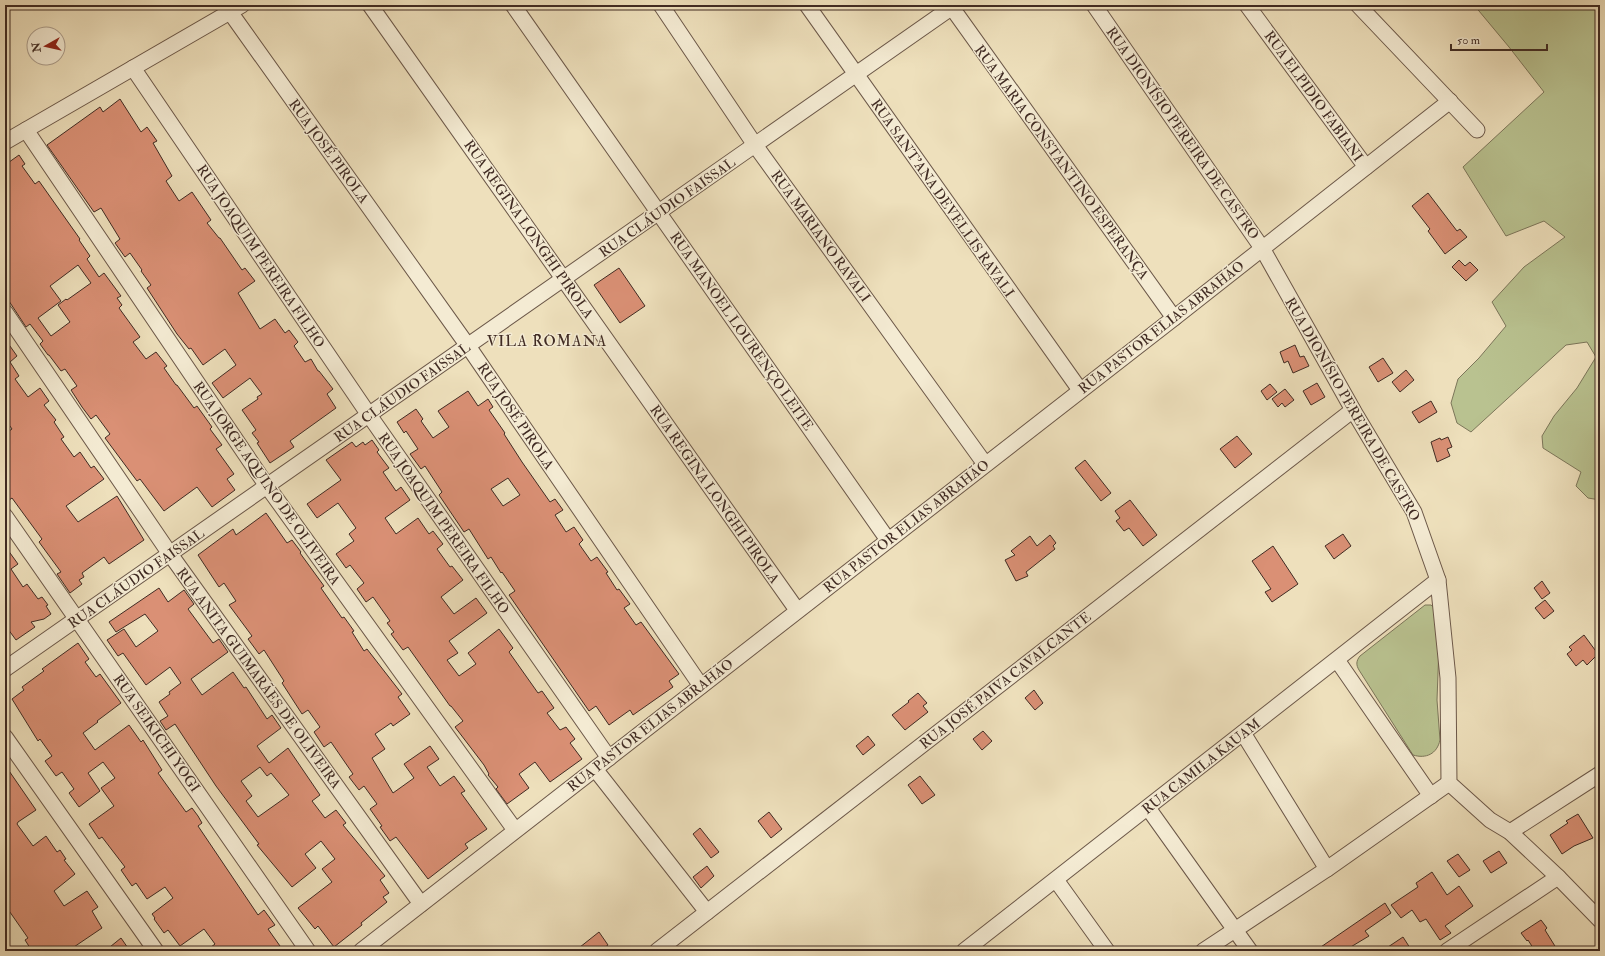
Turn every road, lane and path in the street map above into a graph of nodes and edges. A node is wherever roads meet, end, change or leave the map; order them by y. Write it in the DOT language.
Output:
graph roads {
  1 [pos="370,5"];
  2 [pos="513,5"];
  3 [pos="661,5"];
  4 [pos="808,5"];
  5 [pos="1094,5"];
  6 [pos="1247,5"];
  7 [pos="1358,5"];
  8 [pos="953,6"];
  9 [pos="236,9"];
  10 [pos="133,68"];
  11 [pos="856,74"];
  12 [pos="1450,101"];
  13 [pos="26,130"];
  14 [pos="1477,130"];
  15 [pos="5,142"];
  16 [pos="755,145"];
  17 [pos="1366,167"];
  18 [pos="659,212"];
  19 [pos="1262,248"];
  20 [pos="564,279"];
  21 [pos="5,312"];
  22 [pos="1174,318"];
  23 [pos="468,346"];
  24 [pos="1080,390"];
  25 [pos="1353,410"];
  26 [pos="369,415"];
  27 [pos="985,464"];
  28 [pos="267,486"];
  29 [pos="5,516"];
  30 [pos="888,540"];
  31 [pos="170,554"];
  32 [pos="1438,580"];
  33 [pos="798,610"];
  34 [pos="77,619"];
  35 [pos="1337,660"];
  36 [pos="5,669"];
  37 [pos="701,686"];
  38 [pos="1244,733"];
  39 [pos="5,737"];
  40 [pos="609,758"];
  41 [pos="595,769"];
  42 [pos="1600,774"];
  43 [pos="1449,783"];
  44 [pos="1431,796"];
  45 [pos="1148,808"];
  46 [pos="515,830"];
  47 [pos="1510,832"];
  48 [pos="1327,868"];
  49 [pos="1558,876"];
  50 [pos="1056,880"];
  51 [pos="421,904"];
  52 [pos="707,912"];
  53 [pos="1600,920"];
  54 [pos="1236,929"];
  55 [pos="156,951"];
  56 [pos="308,951"];
  57 [pos="361,951"];
  58 [pos="657,951"];
  59 [pos="964,951"];
  60 [pos="1107,951"];
  61 [pos="1203,951"];
  62 [pos="1250,951"];
  63 [pos="1447,951"];
  1 -- 20 [label="street, RUA REGINA LONGHI PIROLA"];
  2 -- 18 [label="street, RUA MANOEL LOURENÇO LEITE"];
  3 -- 16 [label="street, RUA MARIANO RAVALI"];
  4 -- 11 [label="street, RUA SANT'ANA DEVELLIS RAVALI"];
  5 -- 19 [label="street, RUA DIONÍSIO PEREIRA DE CASTRO"];
  6 -- 17 [label="street, RUA ELPIDIO FABIANI"];
  7 -- 12 [label="street"];
  8 -- 11 [label="street, RUA CLÁUDIO FAISSAL"];
  8 -- 22 [label="street, RUA MARIA CONSTANTINO ESPERANÇA"];
  9 -- 10 [label="street"];
  9 -- 23 [label="street, RUA JOSÉ PIROLA"];
  10 -- 13 [label="street"];
  10 -- 26 [label="street, RUA JOAQUIM PEREIRA FILHO"];
  11 -- 16 [label="street, RUA CLÁUDIO FAISSAL"];
  11 -- 24 [label="street, RUA SANT'ANA DEVELLIS RAVALI"];
  12 -- 14 [label="street"];
  12 -- 17 [label="street, RUA PASTOR ELIAS ABRAHÃO"];
  13 -- 15 [label="street"];
  13 -- 28 [label="street, RUA JORGE AQUINO DE OLIVEIRA"];
  16 -- 18 [label="street, RUA CLÁUDIO FAISSAL"];
  16 -- 27 [label="street, RUA MARIANO RAVALI"];
  17 -- 19 [label="street, RUA PASTOR ELIAS ABRAHÃO"];
  18 -- 20 [label="street, RUA CLÁUDIO FAISSAL"];
  18 -- 30 [label="street, RUA MANOEL LOURENÇO LEITE"];
  19 -- 22 [label="street, RUA PASTOR ELIAS ABRAHÃO"];
  19 -- 25 [label="street, RUA DIONÍSIO PEREIRA DE CASTRO"];
  20 -- 23 [label="street, RUA CLÁUDIO FAISSAL"];
  20 -- 33 [label="street, RUA REGINA LONGHI PIROLA"];
  21 -- 31 [label="street, RUA ANITA GUIMARÃES DE OLIVEIRA"];
  22 -- 24 [label="street, RUA PASTOR ELIAS ABRAHÃO"];
  23 -- 26 [label="street, RUA CLÁUDIO FAISSAL"];
  23 -- 37 [label="street, RUA JOSÉ PIROLA"];
  24 -- 27 [label="street, RUA PASTOR ELIAS ABRAHÃO"];
  25 -- 32 [label="street, RUA DIONÍSIO PEREIRA DE CASTRO"];
  25 -- 52 [label="street, RUA JOSÉ PAIVA CAVALCANTE"];
  26 -- 28 [label="street, RUA CLÁUDIO FAISSAL"];
  26 -- 40 [label="street, RUA JOAQUIM PEREIRA FILHO"];
  27 -- 30 [label="street, RUA PASTOR ELIAS ABRAHÃO"];
  28 -- 31 [label="street, RUA CLÁUDIO FAISSAL"];
  28 -- 46 [label="street, RUA JORGE AQUINO DE OLIVEIRA"];
  29 -- 34 [label="street, RUA SEIKICHI YOGI"];
  30 -- 33 [label="street, RUA PASTOR ELIAS ABRAHÃO"];
  31 -- 34 [label="street, RUA CLÁUDIO FAISSAL"];
  31 -- 51 [label="street, RUA ANITA GUIMARÃES DE OLIVEIRA"];
  32 -- 35 [label="street, RUA CAMILA KAUAM"];
  32 -- 43 [label="street, RUA DIONÍSIO PEREIRA DE CASTRO"];
  33 -- 37 [label="street, RUA PASTOR ELIAS ABRAHÃO"];
  34 -- 36 [label="street, RUA CLÁUDIO FAISSAL"];
  34 -- 56 [label="street, RUA SEIKICHI YOGI"];
  35 -- 38 [label="street, RUA CAMILA KAUAM"];
  35 -- 44 [label="street"];
  37 -- 40 [label="street, RUA PASTOR ELIAS ABRAHÃO"];
  38 -- 45 [label="street, RUA CAMILA KAUAM"];
  38 -- 48 [label="street"];
  39 -- 55 [label="street"];
  40 -- 41 [label="street, RUA PASTOR ELIAS ABRAHÃO"];
  41 -- 46 [label="street, RUA PASTOR ELIAS ABRAHÃO"];
  41 -- 52 [label="street"];
  42 -- 47 [label="street"];
  43 -- 44 [label="street"];
  43 -- 47 [label="street"];
  44 -- 48 [label="street"];
  45 -- 50 [label="street, RUA CAMILA KAUAM"];
  45 -- 54 [label="street"];
  46 -- 51 [label="street, RUA PASTOR ELIAS ABRAHÃO"];
  47 -- 49 [label="street"];
  48 -- 54 [label="street"];
  49 -- 53 [label="street"];
  49 -- 63 [label="street"];
  50 -- 59 [label="street, RUA CAMILA KAUAM"];
  50 -- 60 [label="street"];
  51 -- 57 [label="street, RUA PASTOR ELIAS ABRAHÃO"];
  52 -- 58 [label="street, RUA JOSÉ PAIVA CAVALCANTE"];
  54 -- 61 [label="street"];
  54 -- 62 [label="street"];
}
